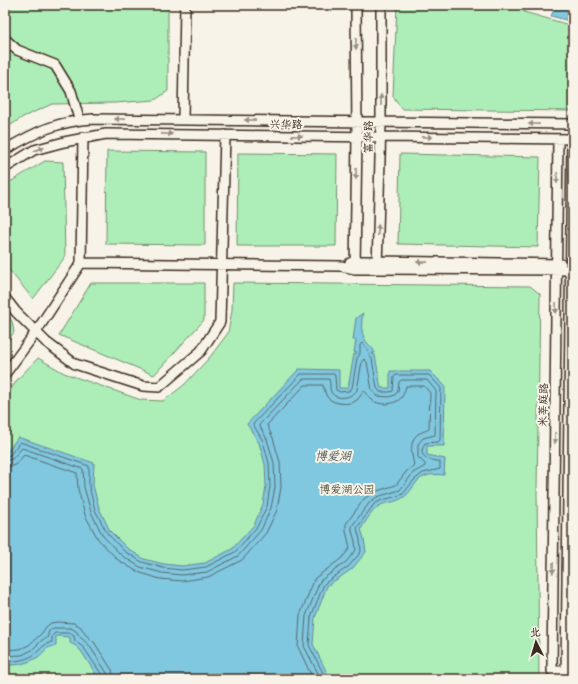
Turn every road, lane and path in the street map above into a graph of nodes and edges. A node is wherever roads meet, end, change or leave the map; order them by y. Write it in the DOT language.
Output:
graph roads {
  1 [pos="185,5"];
  2 [pos="356,5"];
  3 [pos="381,5"];
  4 [pos="5,39"];
  5 [pos="183,119"];
  6 [pos="79,120"];
  7 [pos="356,122"];
  8 [pos="381,122"];
  9 [pos="573,124"];
  10 [pos="225,135"];
  11 [pos="357,136"];
  12 [pos="380,137"];
  13 [pos="83,138"];
  14 [pos="558,139"];
  15 [pos="572,139"];
  16 [pos="5,150"];
  17 [pos="5,168"];
  18 [pos="82,263"];
  19 [pos="221,265"];
  20 [pos="355,265"];
  21 [pos="377,265"];
  22 [pos="556,267"];
  23 [pos="572,267"];
  24 [pos="5,298"];
  25 [pos="36,332"];
  26 [pos="5,374"];
  27 [pos="554,460"];
  28 [pos="570,460"];
  29 [pos="554,475"];
  30 [pos="570,476"];
  1 -- 5 [label="street"];
  2 -- 7 [label="street, 富华路, one-way"];
  8 -- 3 [label="street, 富华路, one-way"];
  4 -- 6 [label="street"];
  5 -- 6 [label="street, 兴华路, one-way"];
  7 -- 5 [label="street, 兴华路, one-way"];
  6 -- 16 [label="street, 兴华路"];
  7 -- 8 [label="street, 兴华路"];
  7 -- 11 [label="street, 富华路"];
  9 -- 8 [label="street, 兴华路, one-way"];
  8 -- 12 [label="street, 富华路"];
  10 -- 11 [label="street, 兴华路, one-way"];
  13 -- 10 [label="street, 兴华路, one-way"];
  10 -- 19 [label="street"];
  11 -- 12 [label="street, 兴华路"];
  11 -- 20 [label="street, 富华路, one-way"];
  12 -- 14 [label="street, 兴华路, one-way"];
  21 -- 12 [label="street, 富华路, one-way"];
  17 -- 13 [label="street, 兴华路, one-way"];
  13 -- 18 [label="street"];
  14 -- 15 [label="street, 兴华路"];
  14 -- 22 [label="street, 米莘庭路, one-way"];
  15 -- 23 [label="street"];
  18 -- 19 [label="street"];
  18 -- 25 [label="street"];
  19 -- 20 [label="street"];
  19 -- 25 [label="street"];
  20 -- 21 [label="street"];
  21 -- 22 [label="street"];
  22 -- 23 [label="street"];
  22 -- 27 [label="street, 米莘庭路, one-way"];
  23 -- 28 [label="street"];
  24 -- 25 [label="street"];
  25 -- 26 [label="street"];
  27 -- 28 [label="street"];
  27 -- 29 [label="street, 米莘庭路"];
  28 -- 30 [label="street"];
  29 -- 30 [label="street"];
  29 -- 30 [label="street, 米莘庭路, one-way"];
}
